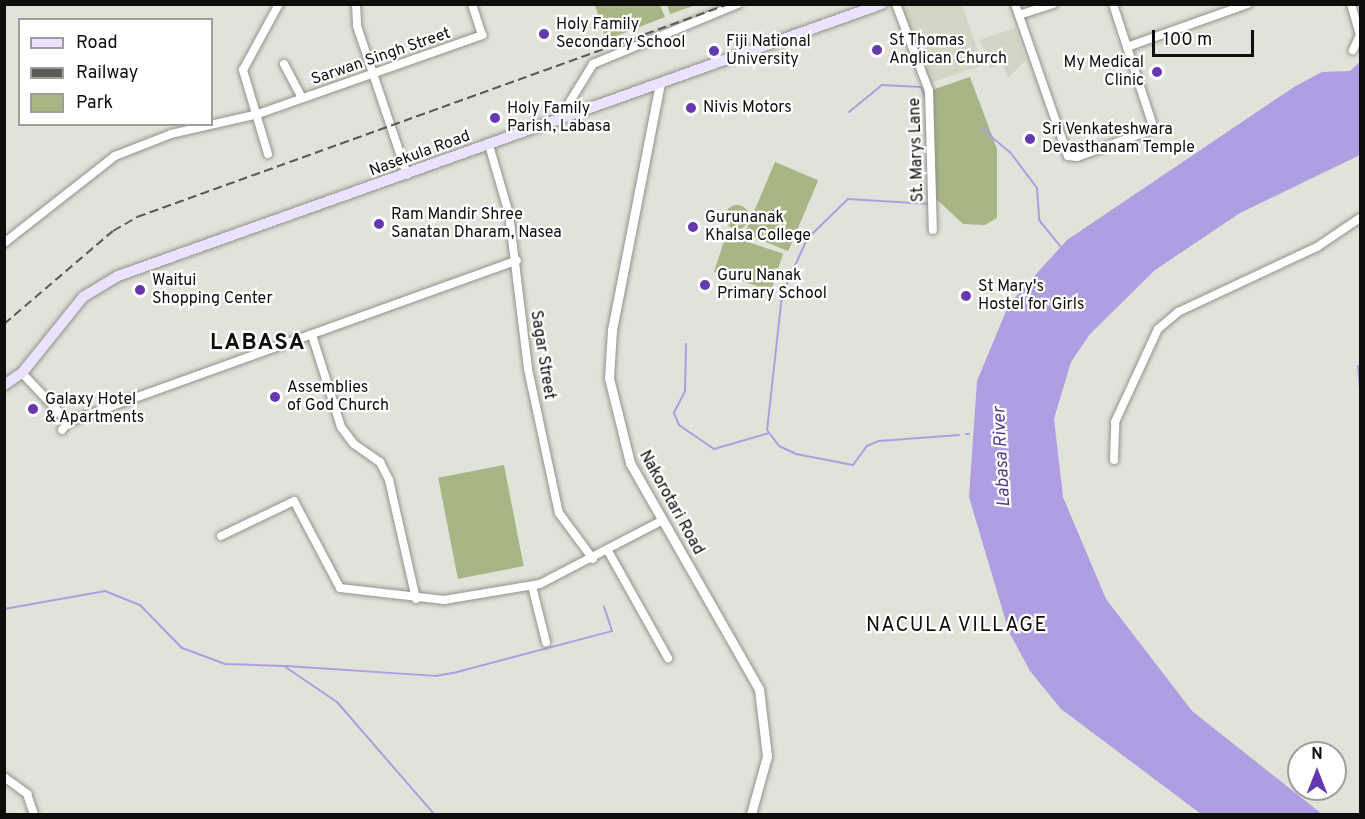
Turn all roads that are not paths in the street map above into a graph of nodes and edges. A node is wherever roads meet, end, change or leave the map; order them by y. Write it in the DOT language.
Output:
graph roads {
  1 [pos="279,4"];
  2 [pos="357,4"];
  3 [pos="472,4"];
  4 [pos="738,4"];
  5 [pos="882,4"];
  6 [pos="896,4"];
  7 [pos="1015,4"];
  8 [pos="1053,4"];
  9 [pos="1113,4"];
  10 [pos="1248,4"];
  11 [pos="1351,4"];
  12 [pos="1019,15"];
  13 [pos="1127,46"];
  14 [pos="1353,51"];
  15 [pos="284,64"];
  16 [pos="375,73"];
  17 [pos="660,83"];
  18 [pos="302,98"];
  19 [pos="258,114"];
  20 [pos="557,122"];
  21 [pos="213,124"];
  22 [pos="206,126"];
  23 [pos="489,146"];
  24 [pos="268,154"];
  25 [pos="407,176"];
  26 [pos="1360,218"];
  27 [pos="933,230"];
  28 [pos="4,243"];
  29 [pos="517,260"];
  30 [pos="312,335"];
  31 [pos="22,373"];
  32 [pos="4,385"];
  33 [pos="68,422"];
  34 [pos="62,430"];
  35 [pos="1114,460"];
  36 [pos="661,520"];
  37 [pos="221,536"];
  38 [pos="608,551"];
  39 [pos="593,559"];
  40 [pos="532,586"];
  41 [pos="416,599"];
  42 [pos="546,642"];
  43 [pos="668,658"];
  44 [pos="4,777"];
  45 [pos="34,814"];
  46 [pos="751,814"];
  1 -- 19 [label="street"];
  2 -- 16 [label="street"];
  3 -- 16 [label="street, Sarwan Singh Street"];
  4 -- 20 [label="street"];
  5 -- 17 [label="main road, Nasekula Road"];
  6 -- 27 [label="street, St. Marys Lane"];
  7 -- 12 [label="street"];
  8 -- 12 [label="street"];
  9 -- 13 [label="street"];
  10 -- 13 [label="street"];
  11 -- 14 [label="street"];
  12 -- 13 [label="street"];
  15 -- 18 [label="street"];
  16 -- 18 [label="street, Sarwan Singh Street"];
  16 -- 25 [label="street"];
  17 -- 20 [label="main road, Nasekula Road"];
  17 -- 36 [label="street, Nakorotari Road"];
  18 -- 19 [label="street, Sarwan Singh Street"];
  19 -- 21 [label="street, Sarwan Singh Street"];
  19 -- 24 [label="street"];
  20 -- 23 [label="main road, Nasekula Road"];
  22 -- 28 [label="street, Sarwan Singh Street"];
  23 -- 25 [label="main road, Nasekula Road"];
  23 -- 29 [label="street, Sagar Street"];
  25 -- 31 [label="main road, Nasekula Road"];
  26 -- 35 [label="street"];
  29 -- 30 [label="street"];
  29 -- 39 [label="street, Sagar Street"];
  30 -- 33 [label="street"];
  30 -- 41 [label="street"];
  31 -- 32 [label="main road, Nasekula Road"];
  31 -- 33 [label="street"];
  33 -- 34 [label="street"];
  36 -- 38 [label="street"];
  36 -- 46 [label="street, Nakorotari Road"];
  37 -- 41 [label="street"];
  38 -- 39 [label="street"];
  38 -- 43 [label="street"];
  39 -- 40 [label="street"];
  40 -- 41 [label="street"];
  40 -- 42 [label="street"];
  44 -- 45 [label="street"];
}
